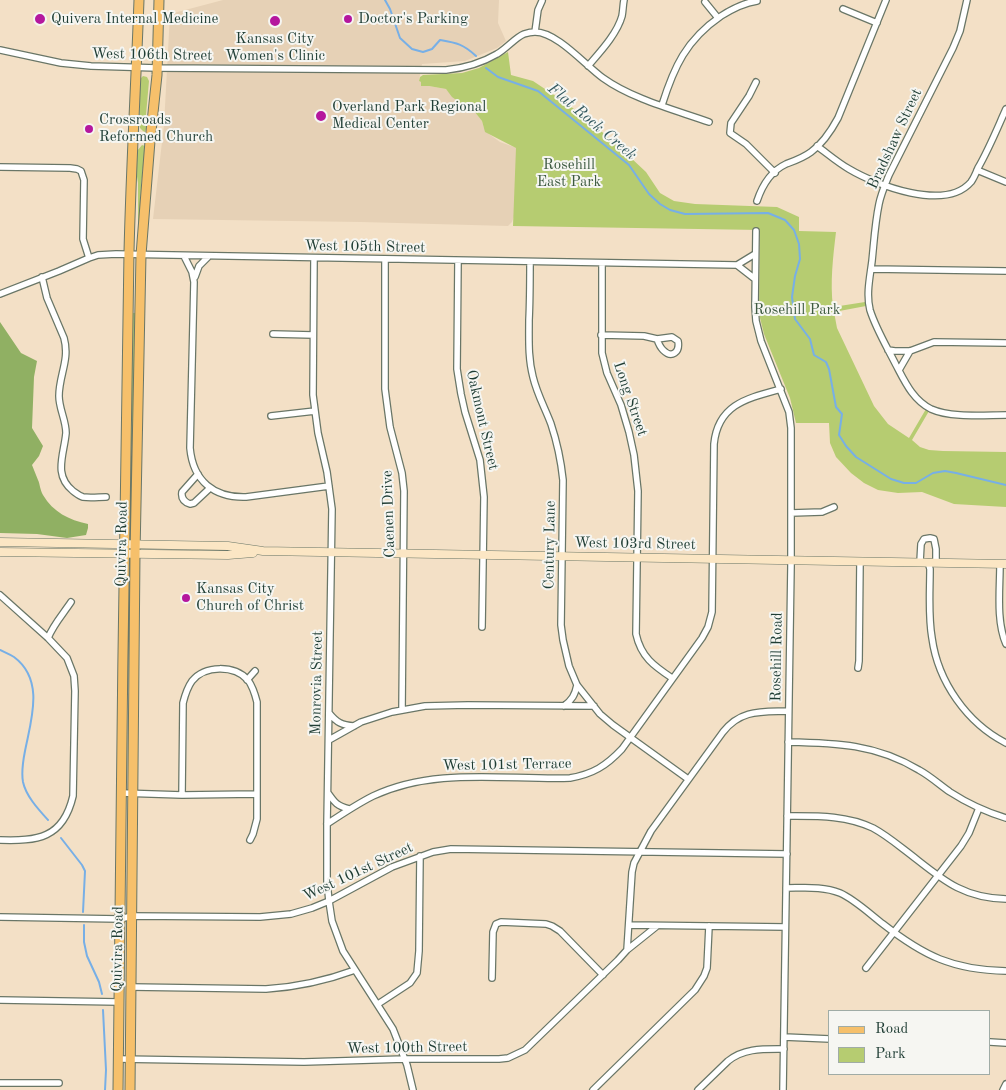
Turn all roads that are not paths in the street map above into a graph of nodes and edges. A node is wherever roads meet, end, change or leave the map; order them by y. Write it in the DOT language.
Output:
graph roads {
  1 [pos="139,0"];
  2 [pos="159,0"];
  3 [pos="624,0"];
  4 [pos="886,0"];
  5 [pos="967,0"];
  6 [pos="542,1"];
  7 [pos="705,2"];
  8 [pos="757,2"];
  9 [pos="843,9"];
  10 [pos="718,18"];
  11 [pos="877,23"];
  12 [pos="534,32"];
  13 [pos="0,50"];
  14 [pos="588,66"];
  15 [pos="137,68"];
  16 [pos="157,68"];
  17 [pos="756,82"];
  18 [pos="662,105"];
  19 [pos="1006,109"];
  20 [pos="709,122"];
  21 [pos="817,146"];
  22 [pos="0,168"];
  23 [pos="977,170"];
  24 [pos="775,173"];
  25 [pos="1006,182"];
  26 [pos="885,185"];
  27 [pos="757,200"];
  28 [pos="756,231"];
  29 [pos="755,254"];
  30 [pos="129,255"];
  31 [pos="141,255"];
  32 [pos="184,256"];
  33 [pos="208,256"];
  34 [pos="89,258"];
  35 [pos="314,258"];
  36 [pos="386,259"];
  37 [pos="458,261"];
  38 [pos="530,262"];
  39 [pos="602,263"];
  40 [pos="737,265"];
  41 [pos="871,269"];
  42 [pos="1006,271"];
  43 [pos="42,277"];
  44 [pos="755,279"];
  45 [pos="194,282"];
  46 [pos="0,294"];
  47 [pos="273,334"];
  48 [pos="313,335"];
  49 [pos="601,335"];
  50 [pos="657,339"];
  51 [pos="1006,343"];
  52 [pos="888,350"];
  53 [pos="910,350"];
  54 [pos="899,370"];
  55 [pos="781,389"];
  56 [pos="314,411"];
  57 [pos="271,416"];
  58 [pos="1006,416"];
  59 [pos="198,474"];
  60 [pos="329,486"];
  61 [pos="210,488"];
  62 [pos="106,497"];
  63 [pos="834,507"];
  64 [pos="790,513"];
  65 [pos="0,542"];
  66 [pos="124,543"];
  67 [pos="136,544"];
  68 [pos="0,552"];
  69 [pos="263,552"];
  70 [pos="331,553"];
  71 [pos="124,554"];
  72 [pos="136,554"];
  73 [pos="403,554"];
  74 [pos="484,556"];
  75 [pos="562,557"];
  76 [pos="636,558"];
  77 [pos="712,559"];
  78 [pos="791,560"];
  79 [pos="860,561"];
  80 [pos="928,562"];
  81 [pos="1003,564"];
  82 [pos="0,595"];
  83 [pos="71,602"];
  84 [pos="482,627"];
  85 [pos="48,638"];
  86 [pos="1006,644"];
  87 [pos="858,668"];
  88 [pos="255,671"];
  89 [pos="672,678"];
  90 [pos="248,680"];
  91 [pos="577,685"];
  92 [pos="564,706"];
  93 [pos="594,706"];
  94 [pos="402,710"];
  95 [pos="788,711"];
  96 [pos="329,713"];
  97 [pos="354,726"];
  98 [pos="630,737"];
  99 [pos="329,740"];
  100 [pos="788,742"];
  101 [pos="1006,744"];
  102 [pos="688,779"];
  103 [pos="122,793"];
  104 [pos="133,793"];
  105 [pos="328,793"];
  106 [pos="257,794"];
  107 [pos="182,795"];
  108 [pos="979,808"];
  109 [pos="349,809"];
  110 [pos="787,816"];
  111 [pos="1006,818"];
  112 [pos="328,824"];
  113 [pos="0,840"];
  114 [pos="250,840"];
  115 [pos="640,851"];
  116 [pos="787,854"];
  117 [pos="420,856"];
  118 [pos="938,876"];
  119 [pos="786,888"];
  120 [pos="1006,899"];
  121 [pos="329,901"];
  122 [pos="132,916"];
  123 [pos="0,917"];
  124 [pos="120,919"];
  125 [pos="630,925"];
  126 [pos="657,925"];
  127 [pos="709,926"];
  128 [pos="785,927"];
  129 [pos="893,932"];
  130 [pos="627,950"];
  131 [pos="866,968"];
  132 [pos="355,970"];
  133 [pos="1006,971"];
  134 [pos="603,975"];
  135 [pos="492,978"];
  136 [pos="131,987"];
  137 [pos="0,1000"];
  138 [pos="119,1002"];
  139 [pos="378,1004"];
  140 [pos="784,1037"];
  141 [pos="828,1039"];
  142 [pos="991,1042"];
  143 [pos="1006,1043"];
  144 [pos="784,1050"];
  145 [pos="119,1059"];
  146 [pos="405,1059"];
  147 [pos="131,1060"];
  148 [pos="0,1083"];
  149 [pos="59,1084"];
  150 [pos="1006,1084"];
  151 [pos="118,1090"];
  152 [pos="130,1090"];
  153 [pos="413,1090"];
  154 [pos="592,1090"];
  155 [pos="698,1090"];
  156 [pos="783,1090"];
  157 [pos="1002,1090"];
  1 -- 15 [label="main road, Quivira Road"];
  2 -- 16 [label="main road, Quivira Road"];
  3 -- 14 [label="street"];
  4 -- 11 [label="street"];
  5 -- 26 [label="street, Bradshaw Street"];
  6 -- 12 [label="street"];
  7 -- 10 [label="street"];
  8 -- 10 [label="street"];
  9 -- 11 [label="street"];
  10 -- 18 [label="street"];
  11 -- 21 [label="street"];
  12 -- 14 [label="street"];
  12 -- 16 [label="street, West 106th Street"];
  13 -- 15 [label="street, West 106th Street"];
  14 -- 18 [label="street"];
  15 -- 16 [label="street, West 106th Street"];
  15 -- 30 [label="main road, Quivira Road"];
  16 -- 31 [label="main road, Quivira Road"];
  17 -- 24 [label="street"];
  18 -- 20 [label="street"];
  19 -- 23 [label="street"];
  21 -- 24 [label="street"];
  21 -- 26 [label="street"];
  22 -- 34 [label="street"];
  23 -- 25 [label="street"];
  23 -- 26 [label="street"];
  24 -- 27 [label="street"];
  26 -- 41 [label="street, Bradshaw Street"];
  28 -- 29 [label="street, Rosehill Road"];
  29 -- 40 [label="street"];
  29 -- 44 [label="street, Rosehill Road"];
  30 -- 31 [label="street, West 105th Street"];
  30 -- 34 [label="street, West 105th Street"];
  30 -- 66 [label="main road, Quivira Road"];
  31 -- 32 [label="street, West 105th Street"];
  31 -- 67 [label="main road, Quivira Road"];
  32 -- 33 [label="street, West 105th Street"];
  32 -- 45 [label="street"];
  33 -- 35 [label="street, West 105th Street"];
  33 -- 45 [label="street"];
  34 -- 43 [label="street, West 105th Street"];
  35 -- 36 [label="street, West 105th Street"];
  35 -- 48 [label="street, Monrovia Street"];
  36 -- 37 [label="street, West 105th Street"];
  36 -- 73 [label="street, Caenen Drive"];
  37 -- 38 [label="street, West 105th Street"];
  37 -- 74 [label="street, Oakmont Street"];
  38 -- 39 [label="street, West 105th Street"];
  38 -- 75 [label="street, Century Lane"];
  39 -- 40 [label="street, West 105th Street"];
  39 -- 49 [label="street, Long Street"];
  40 -- 44 [label="street"];
  41 -- 42 [label="street"];
  41 -- 52 [label="street, Bradshaw Street"];
  43 -- 46 [label="street, West 105th Street"];
  43 -- 62 [label="street"];
  44 -- 55 [label="street, Rosehill Road"];
  45 -- 59 [label="street"];
  47 -- 48 [label="street"];
  48 -- 56 [label="street, Monrovia Street"];
  49 -- 50 [label="street"];
  49 -- 76 [label="street, Long Street"];
  51 -- 53 [label="street"];
  52 -- 53 [label="street"];
  52 -- 54 [label="street, Bradshaw Street"];
  53 -- 54 [label="street"];
  54 -- 58 [label="street, Bradshaw Street"];
  55 -- 64 [label="street, Rosehill Road"];
  55 -- 77 [label="street, West 101st Terrace"];
  56 -- 57 [label="street"];
  56 -- 60 [label="street, Monrovia Street"];
  59 -- 61 [label="street"];
  59 -- 61 [label="street"];
  60 -- 61 [label="street"];
  60 -- 70 [label="street, Monrovia Street"];
  63 -- 64 [label="street"];
  64 -- 78 [label="street, Rosehill Road"];
  65 -- 66 [label="main road, West 103rd Street"];
  66 -- 67 [label="main road, West 103rd Street"];
  66 -- 71 [label="main road, Quivira Road"];
  67 -- 69 [label="main road, West 103rd Street"];
  67 -- 72 [label="main road, Quivira Road"];
  68 -- 71 [label="main road, West 103rd Street"];
  69 -- 70 [label="main road, West 103rd Street"];
  69 -- 72 [label="main road, West 103rd Street"];
  70 -- 73 [label="main road, West 103rd Street"];
  70 -- 96 [label="street, Monrovia Street"];
  71 -- 72 [label="main road, West 103rd Street"];
  71 -- 103 [label="main road, Quivira Road"];
  72 -- 104 [label="main road, Quivira Road"];
  73 -- 74 [label="main road, West 103rd Street"];
  73 -- 94 [label="street, Caenen Drive"];
  74 -- 75 [label="main road, West 103rd Street"];
  74 -- 84 [label="street, Oakmont Street"];
  75 -- 76 [label="main road, West 103rd Street"];
  75 -- 91 [label="street, Century Lane"];
  76 -- 77 [label="main road, West 103rd Street"];
  76 -- 89 [label="street, Long Street"];
  77 -- 78 [label="main road, West 103rd Street"];
  77 -- 89 [label="street, West 101st Terrace"];
  78 -- 79 [label="main road, West 103rd Street"];
  78 -- 95 [label="street, Rosehill Road"];
  79 -- 80 [label="main road, West 103rd Street"];
  79 -- 87 [label="street"];
  80 -- 81 [label="main road, West 103rd Street"];
  80 -- 101 [label="street"];
  81 -- 86 [label="street"];
  82 -- 85 [label="street"];
  83 -- 85 [label="street"];
  85 -- 113 [label="street"];
  88 -- 90 [label="street"];
  89 -- 98 [label="street, West 101st Terrace"];
  90 -- 106 [label="street"];
  90 -- 107 [label="street"];
  91 -- 92 [label="street"];
  91 -- 93 [label="street, Century Lane"];
  92 -- 93 [label="street"];
  92 -- 94 [label="street"];
  93 -- 98 [label="street, Century Lane"];
  94 -- 97 [label="street"];
  95 -- 100 [label="street, Rosehill Road"];
  95 -- 102 [label="street"];
  96 -- 97 [label="street"];
  96 -- 99 [label="street, Monrovia Street"];
  97 -- 99 [label="street"];
  98 -- 102 [label="street, Century Lane"];
  98 -- 109 [label="street, West 101st Terrace"];
  99 -- 105 [label="street, Monrovia Street"];
  100 -- 108 [label="street"];
  100 -- 110 [label="street, Rosehill Road"];
  102 -- 115 [label="street"];
  103 -- 104 [label="street"];
  103 -- 124 [label="main road, Quivira Road"];
  104 -- 107 [label="street"];
  104 -- 122 [label="main road, Quivira Road"];
  105 -- 109 [label="street"];
  105 -- 112 [label="street, Monrovia Street"];
  106 -- 107 [label="street"];
  106 -- 114 [label="street"];
  108 -- 111 [label="street"];
  108 -- 118 [label="street"];
  109 -- 112 [label="street, West 101st Terrace"];
  110 -- 116 [label="street, Rosehill Road"];
  110 -- 118 [label="street"];
  112 -- 121 [label="street, Monrovia Street"];
  115 -- 116 [label="street, West 101st Street"];
  115 -- 117 [label="street, West 101st Street"];
  115 -- 125 [label="street"];
  116 -- 119 [label="street, Rosehill Road"];
  117 -- 121 [label="street, West 101st Street"];
  117 -- 139 [label="street"];
  118 -- 120 [label="street"];
  118 -- 129 [label="street"];
  119 -- 128 [label="street, Rosehill Road"];
  119 -- 129 [label="street"];
  121 -- 122 [label="street, West 101st Street"];
  121 -- 132 [label="street, Monrovia Street"];
  122 -- 124 [label="street, West 101st Street"];
  122 -- 136 [label="main road, Quivira Road"];
  123 -- 124 [label="street, West 101st Street"];
  124 -- 138 [label="main road, Quivira Road"];
  125 -- 126 [label="street"];
  125 -- 130 [label="street"];
  126 -- 127 [label="street"];
  126 -- 130 [label="street, West 100th Street"];
  127 -- 128 [label="street"];
  127 -- 154 [label="street"];
  128 -- 140 [label="street, Rosehill Road"];
  129 -- 131 [label="street"];
  129 -- 133 [label="street"];
  130 -- 134 [label="street, West 100th Street"];
  132 -- 136 [label="street"];
  132 -- 139 [label="street, Monrovia Street"];
  134 -- 135 [label="street"];
  134 -- 146 [label="street, West 100th Street"];
  136 -- 147 [label="main road, Quivira Road"];
  137 -- 138 [label="street"];
  138 -- 145 [label="main road, Quivira Road"];
  139 -- 146 [label="street, Monrovia Street"];
  140 -- 141 [label="street"];
  140 -- 144 [label="street, Rosehill Road"];
  142 -- 143 [label="street"];
  144 -- 155 [label="street"];
  144 -- 156 [label="street, Rosehill Road"];
  145 -- 147 [label="street, West 100th Street"];
  145 -- 151 [label="main road, Quivira Road"];
  146 -- 147 [label="street, West 100th Street"];
  146 -- 153 [label="street, Monrovia Street"];
  147 -- 152 [label="main road, Quivira Road"];
  148 -- 149 [label="street"];
  150 -- 157 [label="street"];
}
